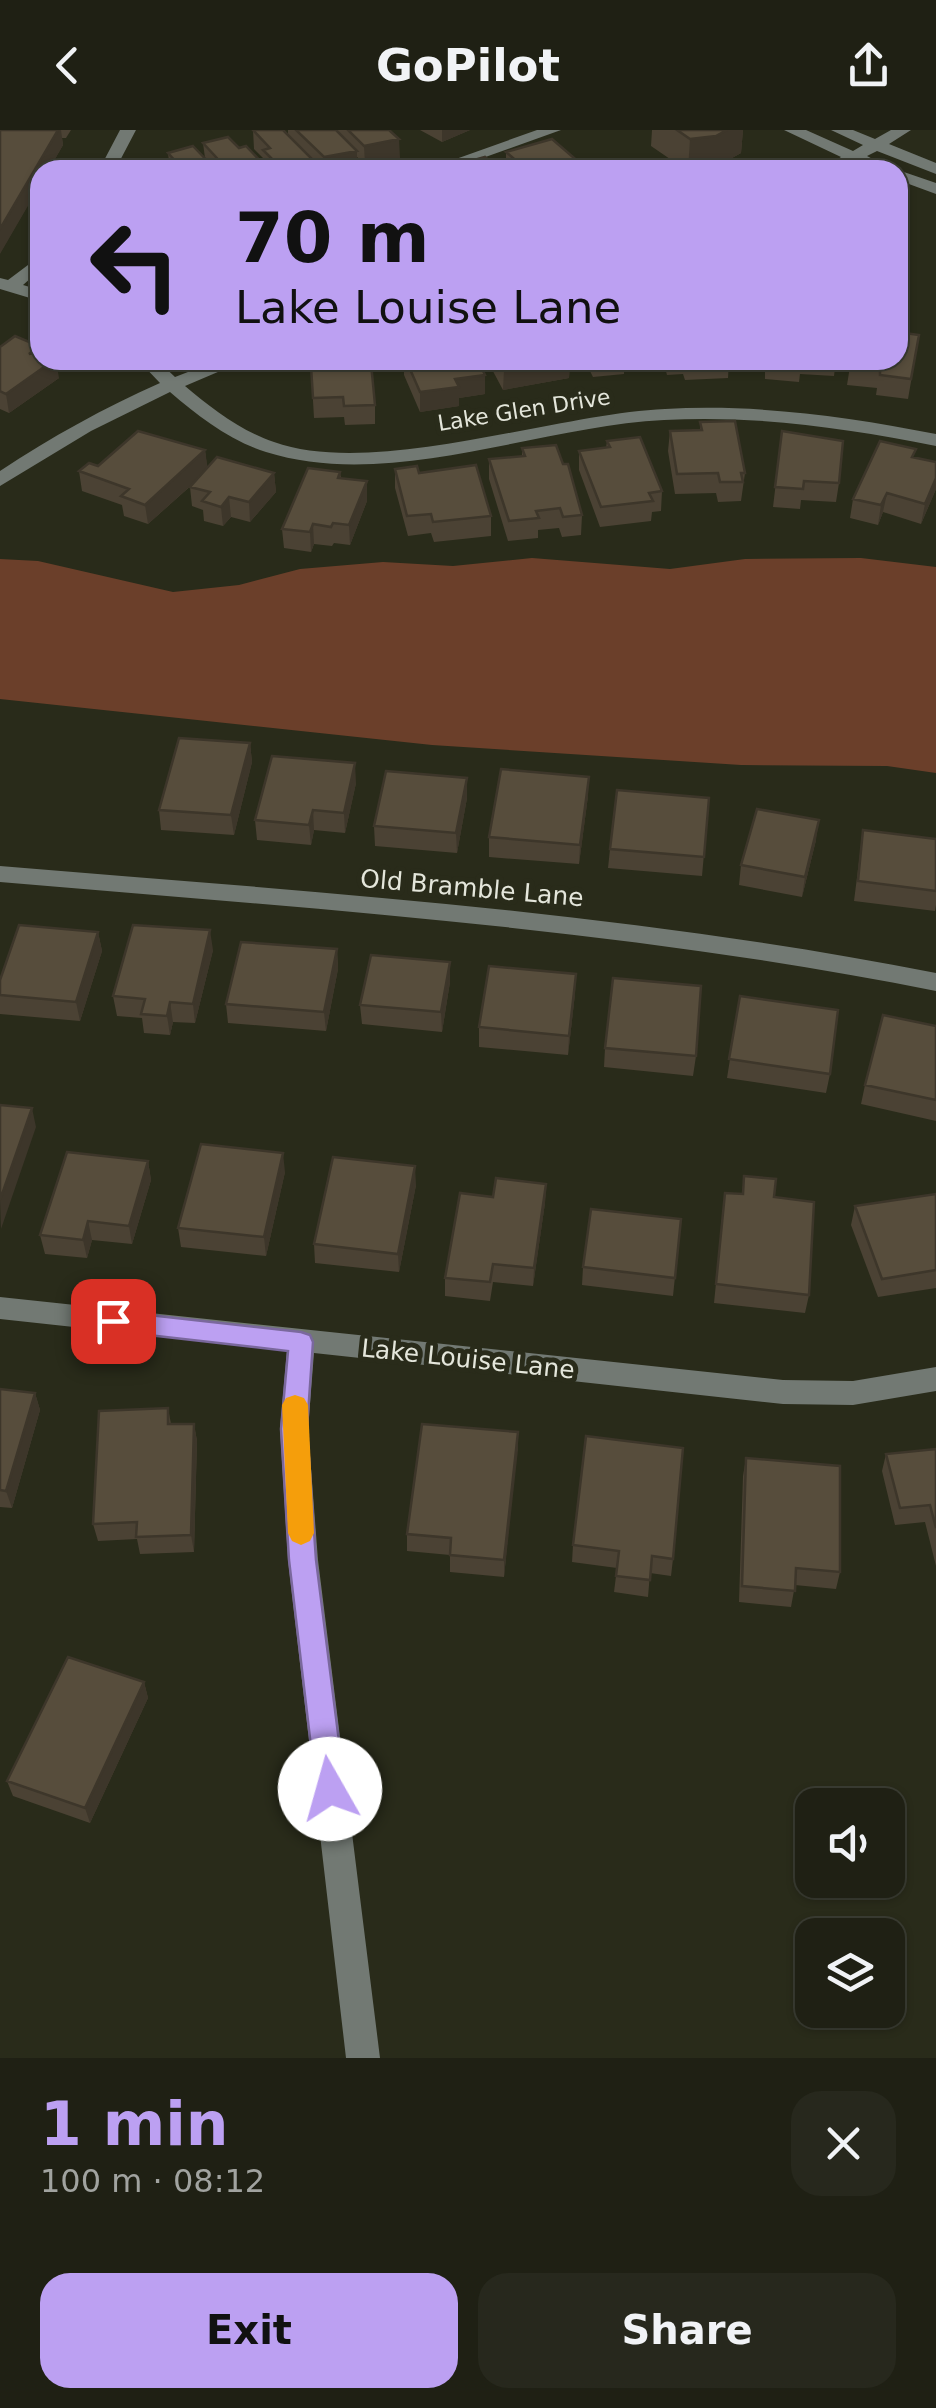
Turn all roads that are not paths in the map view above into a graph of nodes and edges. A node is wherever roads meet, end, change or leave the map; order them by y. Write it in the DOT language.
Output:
graph roads {
  1 [pos="128,130"];
  2 [pos="553,130"];
  3 [pos="792,130"];
  4 [pos="839,130"];
  5 [pos="904,130"];
  6 [pos="876,145"];
  7 [pos="854,157"];
  8 [pos="112,160"];
  9 [pos="463,160"];
  10 [pos="848,160"];
  11 [pos="861,160"];
  12 [pos="936,169"];
  13 [pos="908,178"];
  14 [pos="936,188"];
  15 [pos="30,268"];
  16 [pos="5,284"];
  17 [pos="30,293"];
  18 [pos="157,370"];
  19 [pos="210,370"];
  20 [pos="172,384"];
  21 [pos="936,440"];
  22 [pos="0,480"];
  23 [pos="0,874"];
  24 [pos="936,982"];
  25 [pos="0,1308"];
  26 [pos="301,1342"];
  27 [pos="936,1379"];
  28 [pos="363,2058"];
  1 -- 8 [label="street"];
  2 -- 9 [label="street"];
  3 -- 7 [label="street"];
  4 -- 6 [label="street"];
  5 -- 6 [label="street"];
  6 -- 7 [label="street"];
  6 -- 12 [label="street"];
  7 -- 10 [label="street"];
  7 -- 11 [label="street"];
  13 -- 14 [label="street"];
  15 -- 16 [label="street"];
  16 -- 17 [label="street"];
  18 -- 20 [label="street, Lake Glen Drive"];
  19 -- 20 [label="street"];
  20 -- 21 [label="street, Lake Glen Drive"];
  20 -- 22 [label="street"];
  23 -- 24 [label="street, Old Bramble Lane"];
  25 -- 26 [label="street, Lake Louise Lane"];
  26 -- 27 [label="street, Lake Louise Lane"];
  26 -- 28 [label="street"];
}
